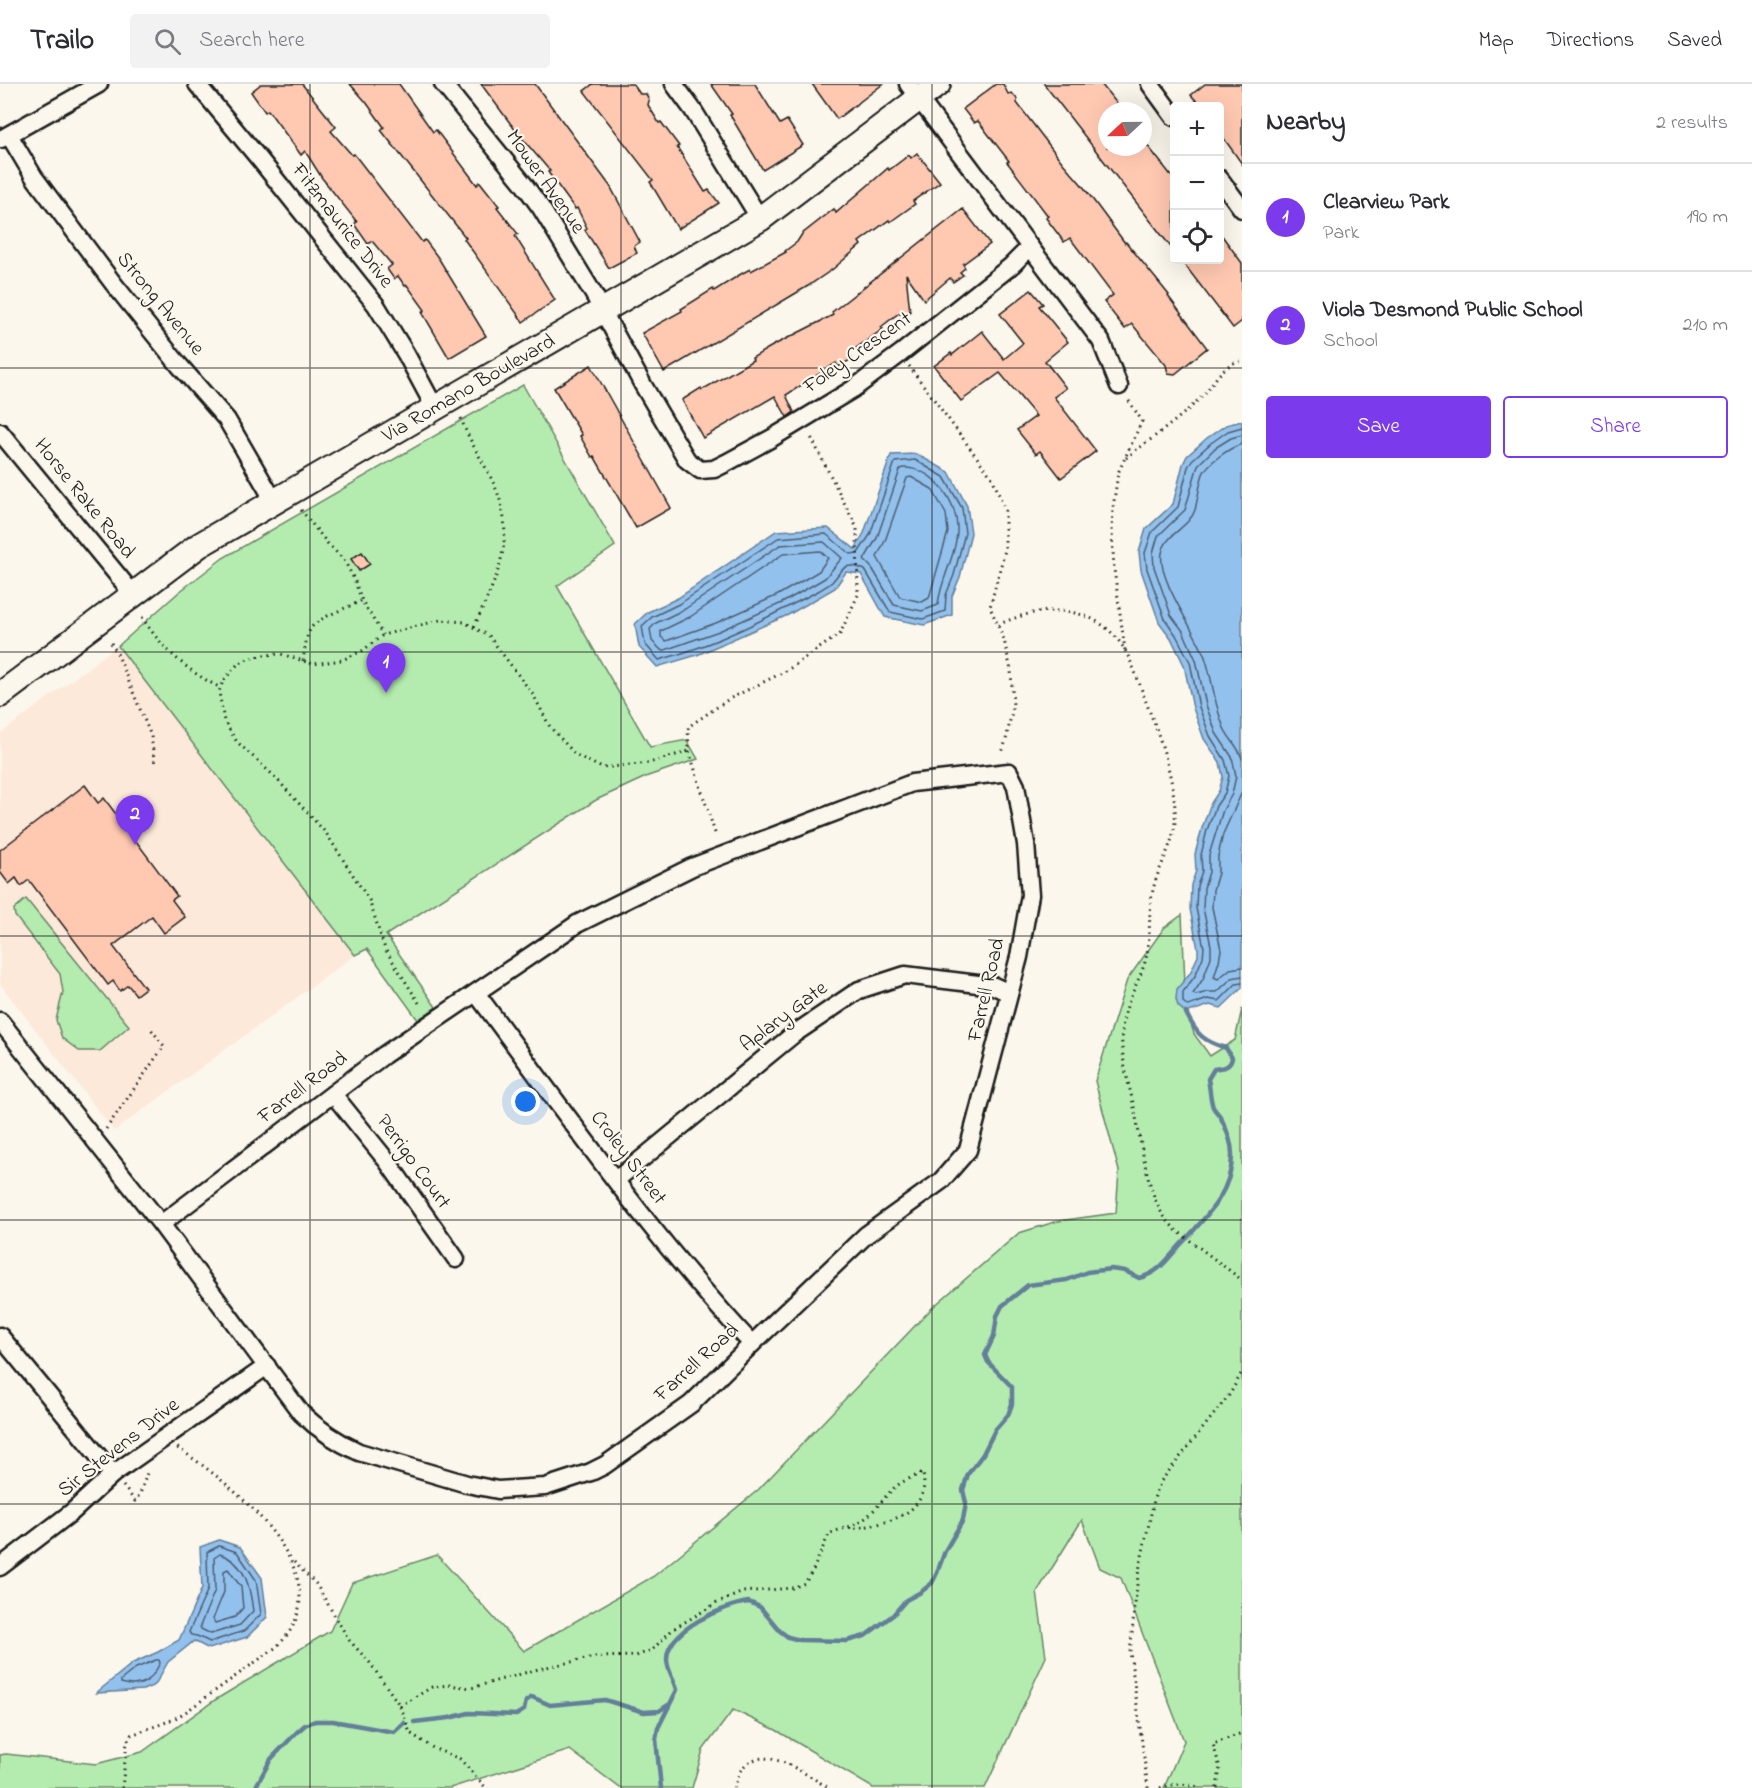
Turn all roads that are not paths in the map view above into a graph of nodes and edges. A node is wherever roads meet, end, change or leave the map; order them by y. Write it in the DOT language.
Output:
graph roads {
  1 [pos="99,84"];
  2 [pos="197,84"];
  3 [pos="443,84"];
  4 [pos="674,84"];
  5 [pos="938,84"];
  6 [pos="1157,86"];
  7 [pos="914,91"];
  8 [pos="1170,110"];
  9 [pos="4,137"];
  10 [pos="1224,184"];
  11 [pos="1242,209"];
  12 [pos="760,219"];
  13 [pos="1030,248"];
  14 [pos="602,311"];
  15 [pos="1119,386"];
  16 [pos="435,408"];
  17 [pos="0,432"];
  18 [pos="274,501"];
  19 [pos="133,594"];
  20 [pos="0,695"];
  21 [pos="476,993"];
  22 [pos="1009,993"];
  23 [pos="0,1020"];
  24 [pos="333,1094"];
  25 [pos="616,1180"];
  26 [pos="161,1224"];
  27 [pos="456,1259"];
  28 [pos="0,1336"];
  29 [pos="752,1344"];
  30 [pos="267,1366"];
  31 [pos="113,1474"];
  32 [pos="0,1568"];
  1 -- 9 [label="street"];
  2 -- 16 [label="street, Fitzmaurice Drive"];
  3 -- 14 [label="street, Mower Avenue"];
  4 -- 12 [label="street"];
  5 -- 7 [label="street, Via Romano Boulevard"];
  6 -- 8 [label="street"];
  7 -- 12 [label="street, Via Romano Boulevard"];
  7 -- 13 [label="street"];
  9 -- 18 [label="street, Strong Avenue"];
  10 -- 11 [label="street"];
  12 -- 14 [label="street, Via Romano Boulevard"];
  13 -- 14 [label="street, Foley Crescent"];
  13 -- 15 [label="street"];
  14 -- 16 [label="street, Via Romano Boulevard"];
  16 -- 18 [label="street, Via Romano Boulevard"];
  17 -- 19 [label="street, Horse Rake Road"];
  18 -- 19 [label="street, Via Romano Boulevard"];
  19 -- 20 [label="street, Via Romano Boulevard"];
  21 -- 22 [label="street, Farrell Road"];
  21 -- 24 [label="street, Farrell Road"];
  21 -- 25 [label="street, Croley Street"];
  22 -- 25 [label="street, Aplary Gate"];
  22 -- 29 [label="street, Farrell Road"];
  23 -- 26 [label="street, Farrell Road"];
  24 -- 26 [label="street, Farrell Road"];
  24 -- 27 [label="street, Perrigo Court"];
  25 -- 29 [label="street, Croley Street"];
  26 -- 30 [label="street, Farrell Road"];
  28 -- 31 [label="street"];
  29 -- 30 [label="street, Farrell Road"];
  30 -- 31 [label="street, Sir Stevens Drive"];
  31 -- 32 [label="street, Sir Stevens Drive"];
}
